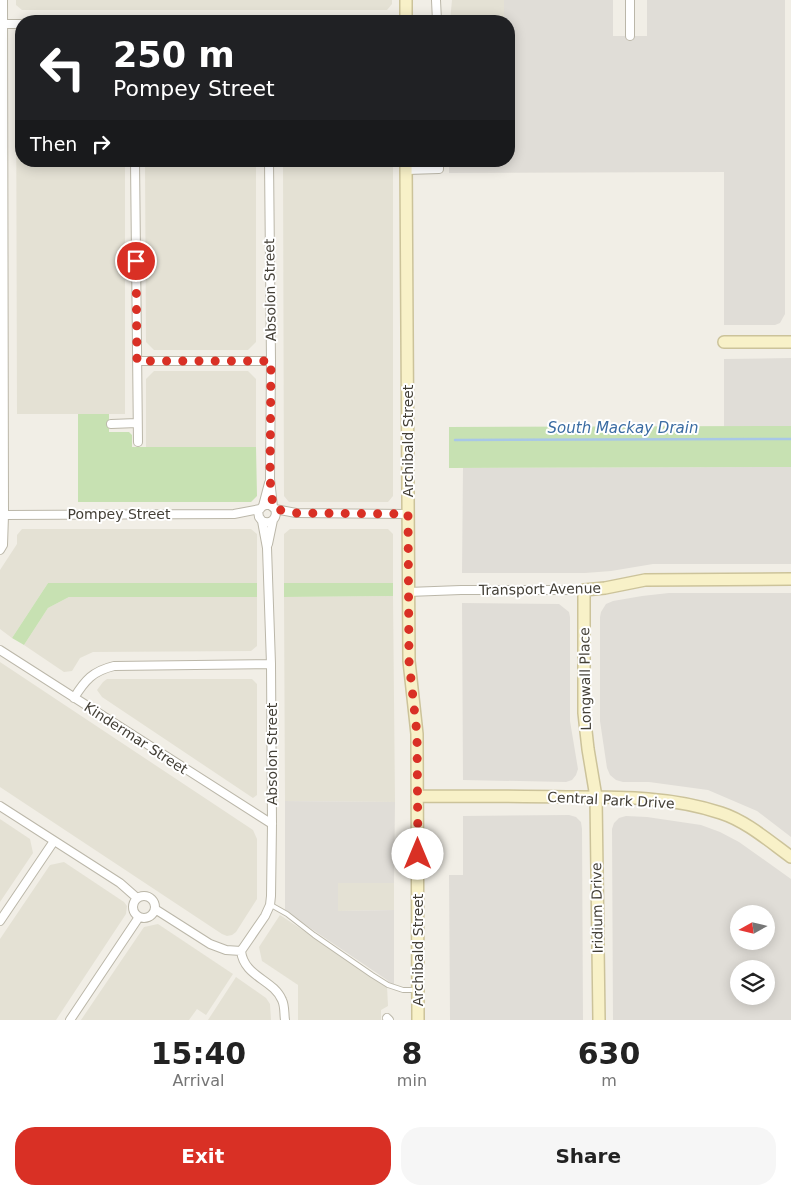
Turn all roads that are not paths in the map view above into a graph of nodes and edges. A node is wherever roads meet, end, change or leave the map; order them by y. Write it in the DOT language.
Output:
graph roads {
  1 [pos="3,0"];
  2 [pos="406,0"];
  3 [pos="436,0"];
  4 [pos="630,0"];
  5 [pos="406,15"];
  6 [pos="437,15"];
  7 [pos="2,24"];
  8 [pos="15,24"];
  9 [pos="630,36"];
  10 [pos="135,167"];
  11 [pos="269,167"];
  12 [pos="406,167"];
  13 [pos="417,167"];
  14 [pos="439,167"];
  15 [pos="724,342"];
  16 [pos="791,342"];
  17 [pos="137,361"];
  18 [pos="271,361"];
  19 [pos="137,423"];
  20 [pos="110,424"];
  21 [pos="138,442"];
  22 [pos="270,479"];
  23 [pos="261,507"];
  24 [pos="274,508"];
  25 [pos="296,513"];
  26 [pos="234,514"];
  27 [pos="408,514"];
  28 [pos="4,515"];
  29 [pos="261,520"];
  30 [pos="274,520"];
  31 [pos="268,548"];
  32 [pos="0,550"];
  33 [pos="791,579"];
  34 [pos="584,590"];
  35 [pos="408,592"];
  36 [pos="0,650"];
  37 [pos="271,664"];
  38 [pos="74,698"];
  39 [pos="417,796"];
  40 [pos="596,797"];
  41 [pos="0,806"];
  42 [pos="272,824"];
  43 [pos="54,841"];
  44 [pos="791,858"];
  45 [pos="137,898"];
  46 [pos="270,905"];
  47 [pos="155,909"];
  48 [pos="139,916"];
  49 [pos="0,921"];
  50 [pos="241,950"];
  51 [pos="418,990"];
  52 [pos="70,1020"];
  53 [pos="285,1020"];
  54 [pos="418,1020"];
  55 [pos="599,1020"];
  1 -- 7 [label="street"];
  2 -- 5 [label="street"];
  3 -- 6 [label="street"];
  4 -- 9 [label="street"];
  7 -- 8 [label="street"];
  7 -- 28 [label="street"];
  10 -- 17 [label="street"];
  11 -- 18 [label="street, Absolon Street"];
  12 -- 27 [label="street, Archibald Street"];
  13 -- 14 [label="street"];
  15 -- 16 [label="street"];
  17 -- 18 [label="street"];
  17 -- 19 [label="street"];
  18 -- 22 [label="street, Absolon Street"];
  19 -- 20 [label="street"];
  19 -- 21 [label="street"];
  22 -- 23 [label="street, Absolon Street"];
  22 -- 24 [label="street, Absolon Street"];
  23 -- 24 [label="street"];
  23 -- 26 [label="street, Pompey Street"];
  23 -- 29 [label="street"];
  24 -- 25 [label="street"];
  24 -- 30 [label="street"];
  25 -- 27 [label="street"];
  25 -- 30 [label="street"];
  26 -- 28 [label="street, Pompey Street"];
  26 -- 29 [label="street, Pompey Street"];
  27 -- 35 [label="street, Archibald Street"];
  28 -- 32 [label="street"];
  29 -- 30 [label="street"];
  29 -- 31 [label="street, Absolon Street"];
  30 -- 31 [label="street, Absolon Street"];
  31 -- 37 [label="street, Absolon Street"];
  33 -- 34 [label="street, Transport Avenue"];
  34 -- 35 [label="street, Transport Avenue"];
  34 -- 40 [label="street, Longwall Place"];
  35 -- 39 [label="street, Archibald Street"];
  36 -- 38 [label="street, Kindermar Street"];
  37 -- 38 [label="street"];
  37 -- 42 [label="street, Absolon Street"];
  38 -- 42 [label="street, Kindermar Street"];
  39 -- 40 [label="street, Central Park Drive"];
  39 -- 51 [label="street, Archibald Street"];
  40 -- 44 [label="street, Central Park Drive"];
  40 -- 55 [label="street, Iridium Drive"];
  41 -- 43 [label="street"];
  42 -- 46 [label="street, Absolon Street"];
  43 -- 45 [label="street"];
  43 -- 49 [label="street"];
  45 -- 47 [label="street"];
  45 -- 48 [label="street"];
  46 -- 50 [label="street, Absolon Street"];
  46 -- 51 [label="lane"];
  47 -- 48 [label="street"];
  47 -- 50 [label="street"];
  48 -- 52 [label="street"];
  50 -- 53 [label="street"];
  51 -- 54 [label="street, Archibald Street"];
}
